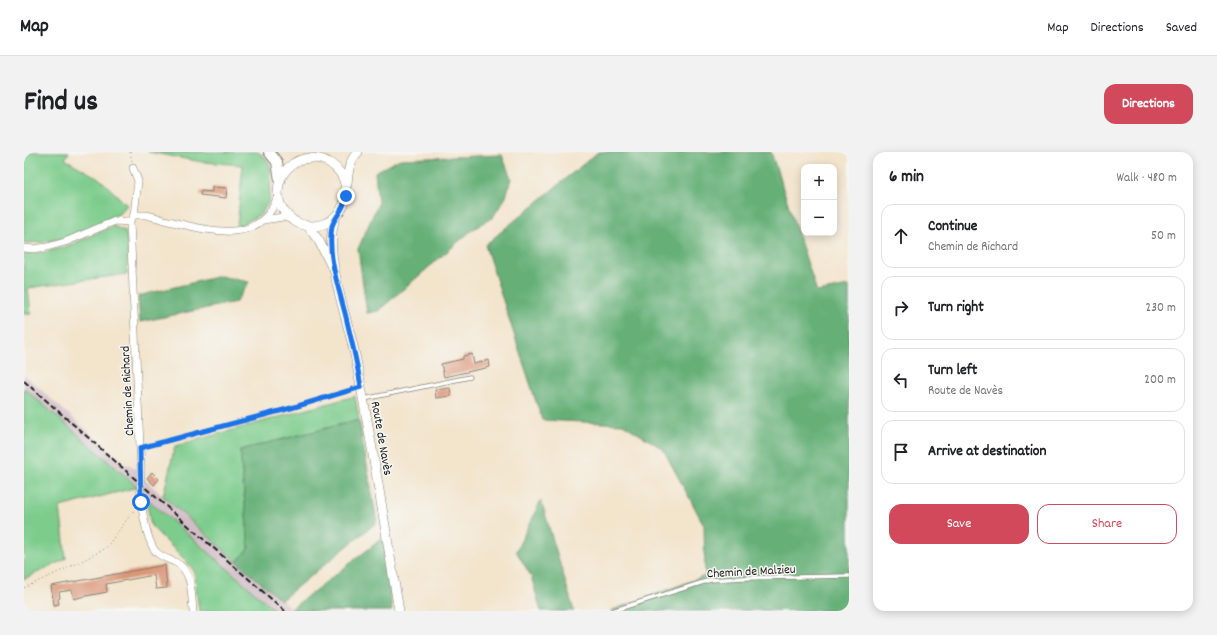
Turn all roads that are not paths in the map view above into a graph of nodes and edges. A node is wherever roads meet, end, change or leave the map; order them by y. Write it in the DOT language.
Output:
graph roads {
  1 [pos="269,152"];
  2 [pos="326,152"];
  3 [pos="358,152"];
  4 [pos="309,155"];
  5 [pos="332,164"];
  6 [pos="133,168"];
  7 [pos="280,180"];
  8 [pos="346,188"];
  9 [pos="278,195"];
  10 [pos="132,218"];
  11 [pos="335,218"];
  12 [pos="290,219"];
  13 [pos="262,220"];
  14 [pos="308,226"];
  15 [pos="24,248"];
  16 [pos="334,270"];
  17 [pos="470,377"];
  18 [pos="363,399"];
  19 [pos="849,576"];
  20 [pos="193,611"];
  21 [pos="399,611"];
  22 [pos="612,611"];
  1 -- 7 [label="main road"];
  2 -- 5 [label="main road"];
  3 -- 8 [label="main road, Route de Navès"];
  4 -- 5 [label="main road"];
  4 -- 7 [label="main road"];
  5 -- 8 [label="main road"];
  6 -- 10 [label="street, Chemin de Richard"];
  7 -- 9 [label="main road"];
  8 -- 11 [label="main road, Route de Navès"];
  9 -- 12 [label="main road"];
  9 -- 13 [label="street"];
  10 -- 13 [label="street"];
  10 -- 15 [label="street"];
  10 -- 20 [label="street, Chemin de Richard"];
  11 -- 14 [label="main road"];
  11 -- 16 [label="main road, Route de Navès"];
  12 -- 13 [label="street"];
  12 -- 14 [label="main road"];
  14 -- 16 [label="main road, Route de Navès"];
  16 -- 18 [label="main road, Route de Navès"];
  17 -- 18 [label="lane"];
  18 -- 21 [label="main road, Route de Navès"];
  19 -- 22 [label="lane, Chemin de Malzieu"];
}
